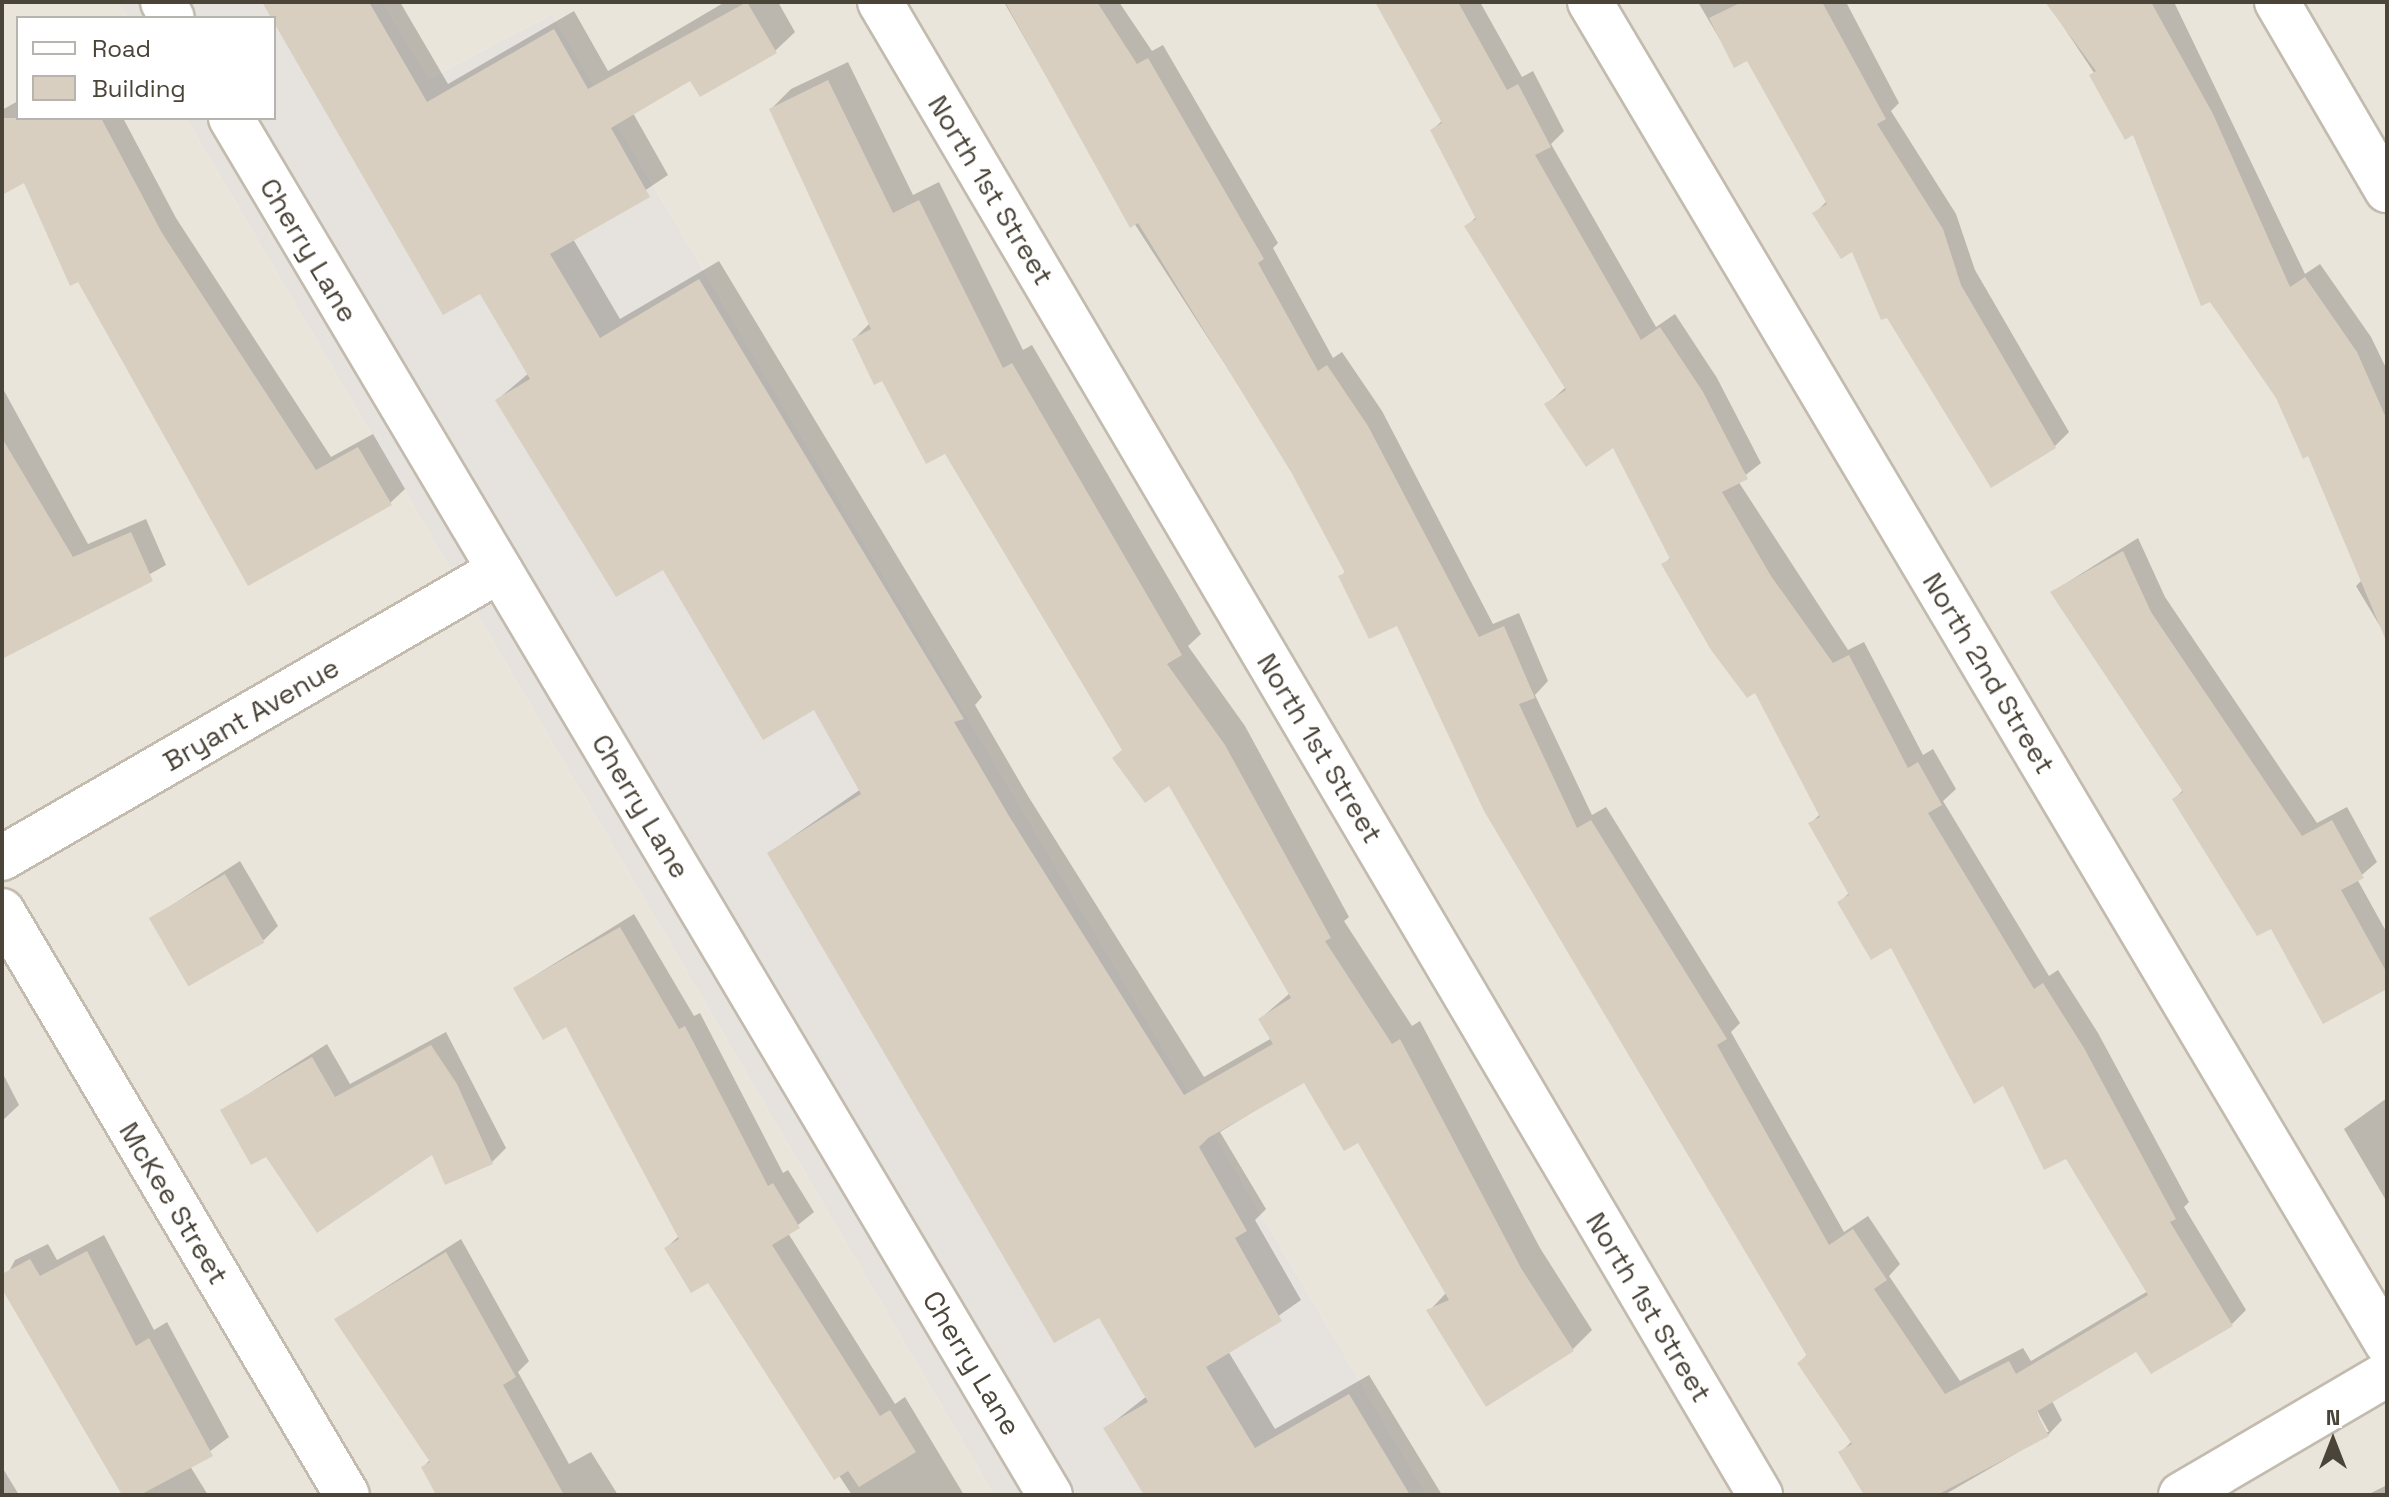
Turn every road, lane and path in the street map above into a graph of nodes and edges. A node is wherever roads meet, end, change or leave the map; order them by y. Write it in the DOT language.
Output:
graph roads {
  1 [pos="880,2"];
  2 [pos="1590,2"];
  3 [pos="2277,2"];
  4 [pos="232,120"];
  5 [pos="2387,190"];
  6 [pos="500,570"];
  7 [pos="2,858"];
  8 [pos="2,911"];
  9 [pos="2387,1343"];
  10 [pos="2387,1374"];
  11 [pos="347,1495"];
  12 [pos="1050,1495"];
  13 [pos="1760,1495"];
  14 [pos="2181,1495"];
  1 -- 13 [label="street, North 1st Street"];
  2 -- 9 [label="street, North 2nd Street"];
  3 -- 5 [label="street"];
  4 -- 6 [label="street, Cherry Lane"];
  6 -- 7 [label="street, Bryant Avenue"];
  6 -- 12 [label="street, Cherry Lane"];
  8 -- 11 [label="street, McKee Street"];
  10 -- 14 [label="street"];
}
